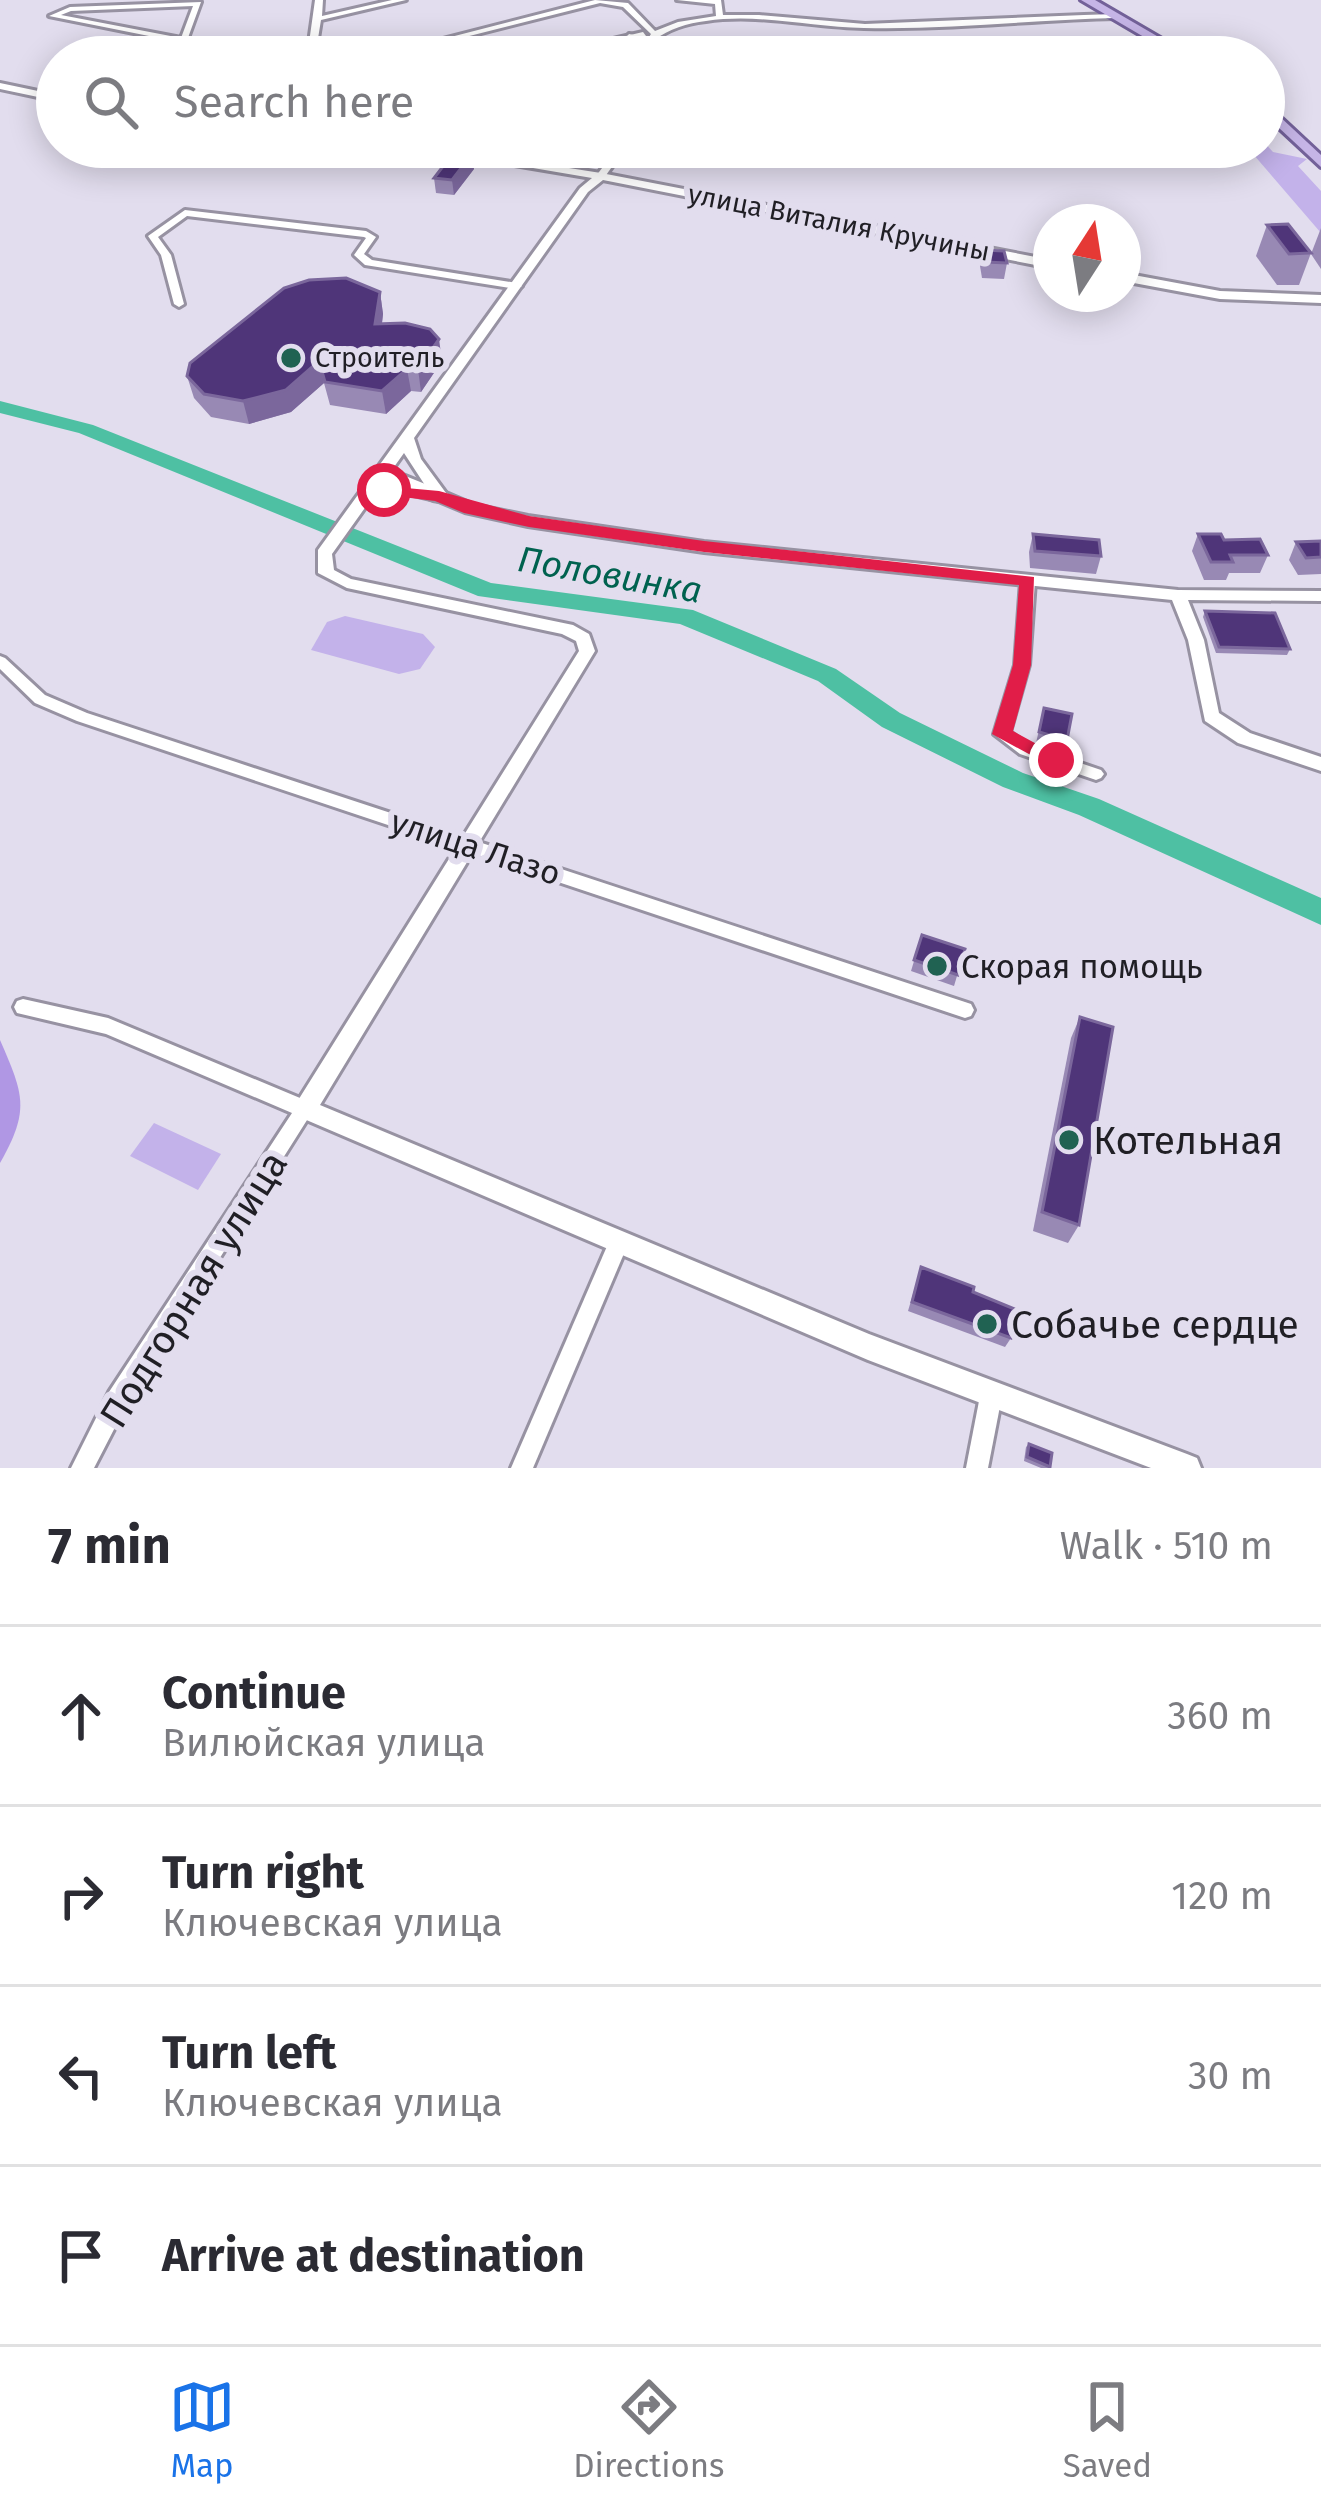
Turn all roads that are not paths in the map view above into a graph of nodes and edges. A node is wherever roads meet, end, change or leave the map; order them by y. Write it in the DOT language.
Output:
graph roads {
  1 [pos="319,0"];
  2 [pos="402,0"];
  3 [pos="681,0"];
  4 [pos="1087,0"];
  5 [pos="1115,16"];
  6 [pos="720,18"];
  7 [pos="318,19"];
  8 [pos="656,34"];
  9 [pos="160,36"];
  10 [pos="184,36"];
  11 [pos="315,36"];
  12 [pos="461,36"];
  13 [pos="638,36"];
  14 [pos="1150,36"];
  15 [pos="0,86"];
  16 [pos="36,94"];
  17 [pos="1285,127"];
  18 [pos="1321,163"];
  19 [pos="549,168"];
  20 [pos="607,168"];
  21 [pos="601,176"];
  22 [pos="1033,260"];
  23 [pos="1141,280"];
  24 [pos="516,288"];
  25 [pos="1321,299"];
  26 [pos="179,304"];
  27 [pos="407,439"];
  28 [pos="382,472"];
  29 [pos="439,496"];
  30 [pos="362,501"];
  31 [pos="1028,581"];
  32 [pos="1178,596"];
  33 [pos="1321,596"];
  34 [pos="0,662"];
  35 [pos="1321,764"];
  36 [pos="1096,774"];
  37 [pos="469,844"];
  38 [pos="23,1007"];
  39 [pos="965,1010"];
  40 [pos="305,1109"];
  41 [pos="618,1244"];
  42 [pos="991,1396"];
  43 [pos="82,1468"];
  44 [pos="522,1468"];
  45 [pos="977,1468"];
  46 [pos="1187,1468"];
  1 -- 7 [label="street"];
  2 -- 7 [label="street"];
  3 -- 6 [label="street"];
  4 -- 5 [label="main road"];
  5 -- 6 [label="street"];
  5 -- 14 [label="main road"];
  6 -- 8 [label="street"];
  7 -- 11 [label="street"];
  8 -- 12 [label="street"];
  8 -- 13 [label="main road"];
  9 -- 10 [label="street"];
  15 -- 16 [label="street"];
  17 -- 18 [label="main road"];
  19 -- 21 [label="street, улица Виталия Кручины"];
  20 -- 21 [label="street"];
  21 -- 22 [label="street, улица Виталия Кручины"];
  21 -- 24 [label="street"];
  23 -- 25 [label="street"];
  24 -- 26 [label="street"];
  24 -- 27 [label="street"];
  27 -- 28 [label="street"];
  27 -- 29 [label="street"];
  28 -- 29 [label="main road"];
  28 -- 30 [label="street"];
  29 -- 30 [label="street"];
  29 -- 31 [label="street"];
  30 -- 37 [label="street"];
  31 -- 32 [label="street"];
  31 -- 36 [label="street"];
  32 -- 33 [label="street"];
  32 -- 35 [label="street"];
  34 -- 37 [label="street, улица Лазо"];
  37 -- 39 [label="street, улица Лазо"];
  37 -- 40 [label="street"];
  38 -- 40 [label="street"];
  40 -- 41 [label="street"];
  40 -- 43 [label="street, Подгорная улица"];
  41 -- 42 [label="street"];
  41 -- 44 [label="street"];
  42 -- 45 [label="street"];
  42 -- 46 [label="street"];
}
